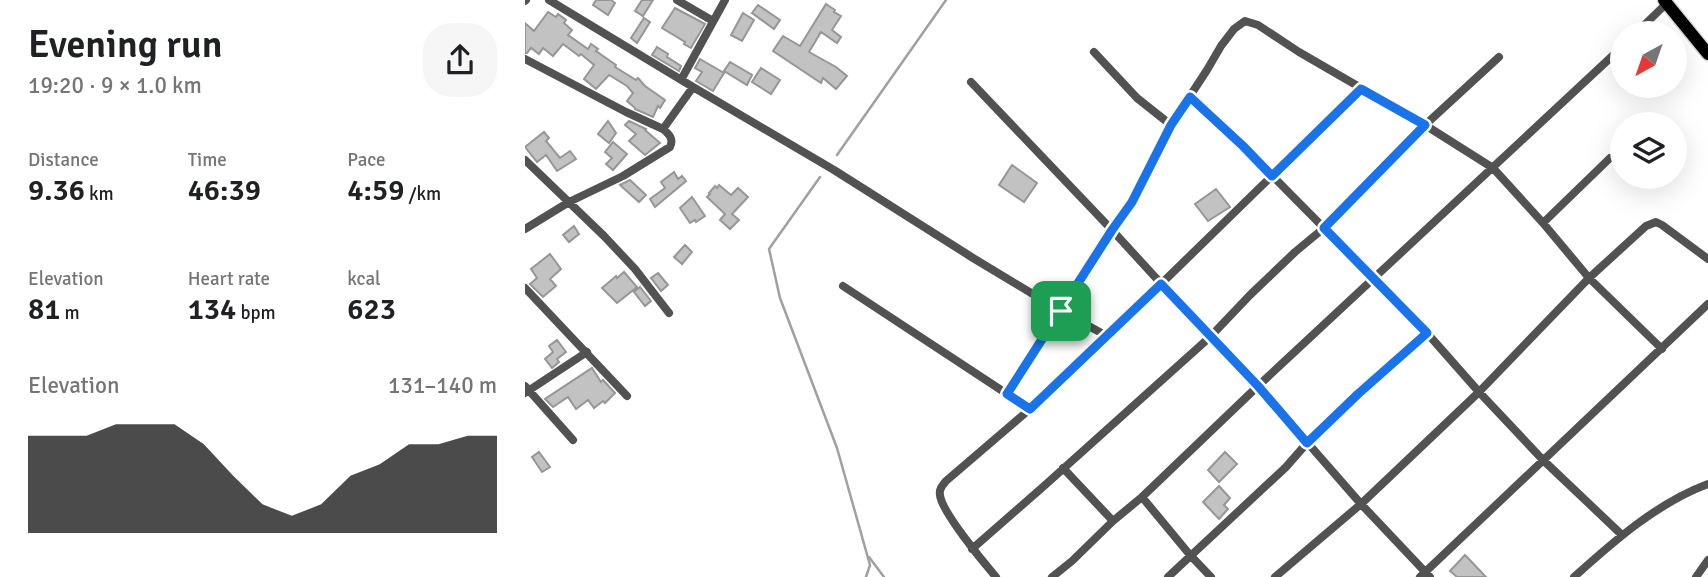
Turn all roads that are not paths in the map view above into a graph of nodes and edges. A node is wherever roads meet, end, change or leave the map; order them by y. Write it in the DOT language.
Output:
graph roads {
  1 [pos="549,0"];
  2 [pos="677,0"];
  3 [pos="725,0"];
  4 [pos="1665,2"];
  5 [pos="713,21"];
  6 [pos="1647,21"];
  7 [pos="1707,51"];
  8 [pos="1094,52"];
  9 [pos="1499,57"];
  10 [pos="525,58"];
  11 [pos="1610,58"];
  12 [pos="681,80"];
  13 [pos="971,82"];
  14 [pos="693,87"];
  15 [pos="1361,89"];
  16 [pos="1190,97"];
  17 [pos="1171,125"];
  18 [pos="1425,125"];
  19 [pos="663,129"];
  20 [pos="1610,158"];
  21 [pos="525,159"];
  22 [pos="1493,168"];
  23 [pos="1272,176"];
  24 [pos="569,202"];
  25 [pos="1543,223"];
  26 [pos="1324,228"];
  27 [pos="525,229"];
  28 [pos="1112,230"];
  29 [pos="1708,259"];
  30 [pos="1589,278"];
  31 [pos="1373,279"];
  32 [pos="1161,284"];
  33 [pos="843,286"];
  34 [pos="525,288"];
  35 [pos="1708,304"];
  36 [pos="1061,311"];
  37 [pos="669,313"];
  38 [pos="1427,333"];
  39 [pos="1107,336"];
  40 [pos="1210,337"];
  41 [pos="1661,349"];
  42 [pos="587,352"];
  43 [pos="1258,386"];
  44 [pos="526,390"];
  45 [pos="1479,392"];
  46 [pos="1007,394"];
  47 [pos="627,396"];
  48 [pos="1030,409"];
  49 [pos="573,440"];
  50 [pos="1307,443"];
  51 [pos="1543,460"];
  52 [pos="1063,468"];
  53 [pos="1708,484"];
  54 [pos="1142,497"];
  55 [pos="1361,504"];
  56 [pos="1113,521"];
  57 [pos="1622,536"];
  58 [pos="972,549"];
  59 [pos="1190,555"];
  60 [pos="1708,560"];
  61 [pos="1425,575"];
  62 [pos="996,577"];
  63 [pos="1052,577"];
  64 [pos="1168,577"];
  65 [pos="1211,577"];
  66 [pos="1275,577"];
  67 [pos="1574,577"];
  68 [pos="1696,577"];
  1 -- 12 [label="street"];
  2 -- 5 [label="street"];
  3 -- 5 [label="street"];
  4 -- 6 [label="street"];
  4 -- 7 [label="main road"];
  5 -- 12 [label="street"];
  8 -- 17 [label="street"];
  9 -- 18 [label="street"];
  10 -- 19 [label="street"];
  11 -- 22 [label="street"];
  12 -- 14 [label="street"];
  13 -- 28 [label="street"];
  14 -- 19 [label="street"];
  14 -- 36 [label="street"];
  15 -- 16 [label="street"];
  15 -- 18 [label="street"];
  15 -- 23 [label="street"];
  16 -- 17 [label="street"];
  16 -- 23 [label="street"];
  17 -- 28 [label="street"];
  18 -- 22 [label="street"];
  18 -- 26 [label="street"];
  19 -- 24 [label="street"];
  20 -- 25 [label="street"];
  21 -- 24 [label="street"];
  22 -- 25 [label="street"];
  22 -- 31 [label="street"];
  23 -- 26 [label="street"];
  23 -- 32 [label="street"];
  24 -- 27 [label="street"];
  24 -- 37 [label="street"];
  25 -- 30 [label="street"];
  26 -- 31 [label="street"];
  26 -- 40 [label="street"];
  28 -- 32 [label="street"];
  28 -- 36 [label="street"];
  29 -- 30 [label="street"];
  30 -- 41 [label="street"];
  30 -- 45 [label="street"];
  31 -- 38 [label="street"];
  31 -- 43 [label="street"];
  32 -- 39 [label="street"];
  32 -- 40 [label="street"];
  33 -- 46 [label="street"];
  34 -- 42 [label="street"];
  35 -- 41 [label="street"];
  36 -- 39 [label="street"];
  36 -- 46 [label="street"];
  38 -- 45 [label="street"];
  38 -- 50 [label="street"];
  39 -- 48 [label="street"];
  40 -- 43 [label="street"];
  40 -- 52 [label="street"];
  41 -- 51 [label="street"];
  42 -- 44 [label="street"];
  42 -- 47 [label="street"];
  43 -- 50 [label="street"];
  43 -- 54 [label="street"];
  44 -- 49 [label="street"];
  45 -- 51 [label="street"];
  45 -- 55 [label="street"];
  46 -- 48 [label="street"];
  48 -- 58 [label="street"];
  50 -- 55 [label="street"];
  50 -- 59 [label="street"];
  51 -- 57 [label="street"];
  51 -- 61 [label="street"];
  52 -- 56 [label="street"];
  52 -- 58 [label="street"];
  53 -- 57 [label="street"];
  54 -- 56 [label="street"];
  54 -- 59 [label="street"];
  55 -- 61 [label="street"];
  55 -- 66 [label="street"];
  56 -- 63 [label="street"];
  57 -- 67 [label="street"];
  58 -- 62 [label="street"];
  59 -- 64 [label="street"];
  59 -- 65 [label="street"];
  60 -- 68 [label="street"];
}
